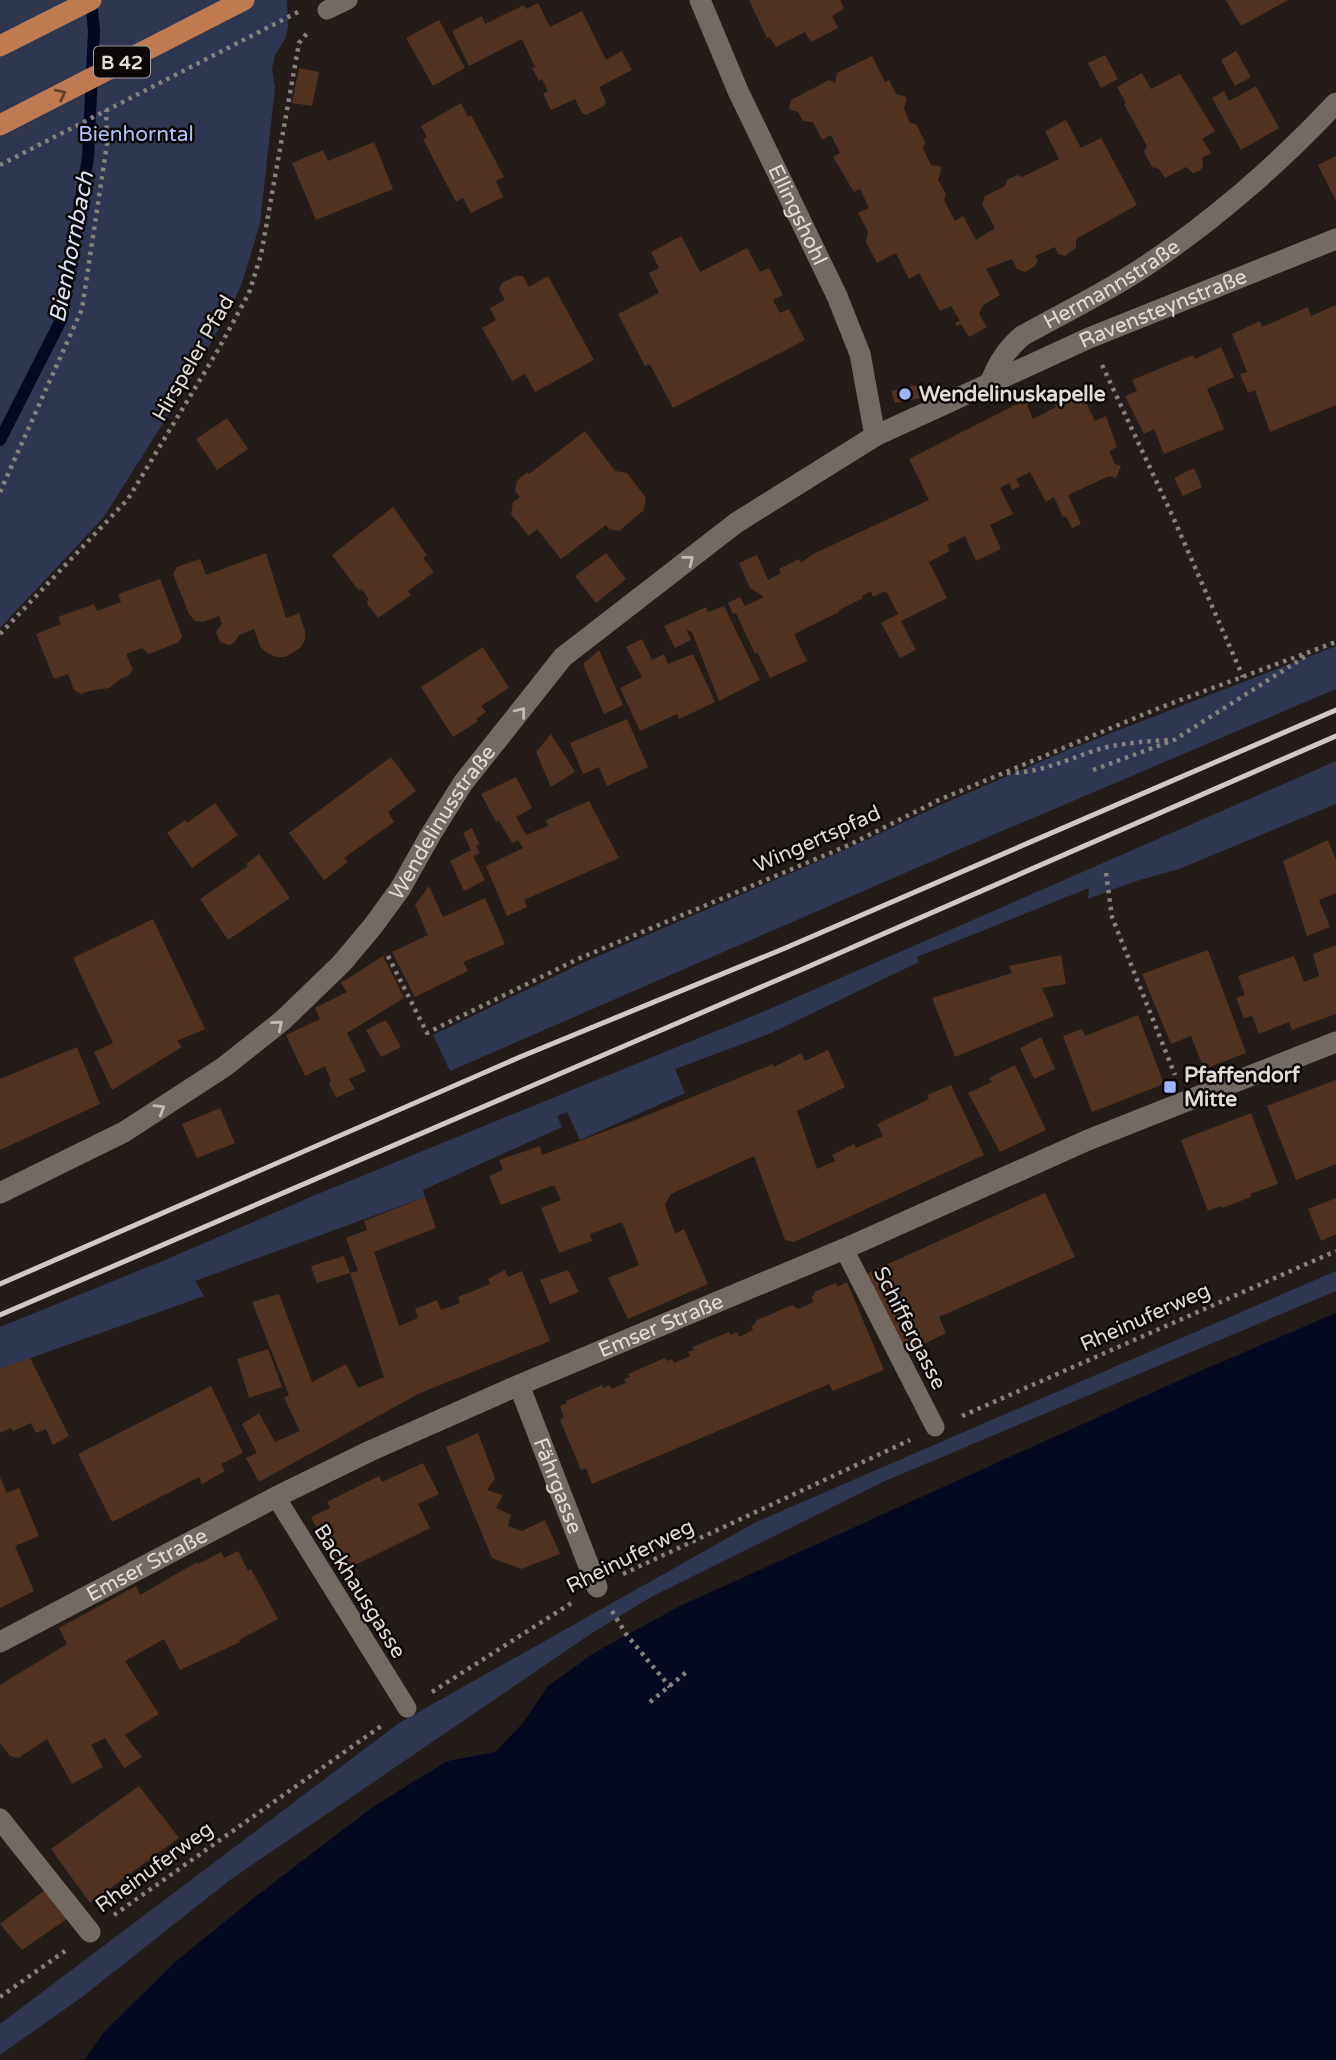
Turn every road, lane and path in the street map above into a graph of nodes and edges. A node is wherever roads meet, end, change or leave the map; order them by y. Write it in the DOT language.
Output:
graph roads {
  1 [pos="91,0"];
  2 [pos="244,0"];
  3 [pos="348,0"];
  4 [pos="700,0"];
  5 [pos="327,10"];
  6 [pos="288,17"];
  7 [pos="299,43"];
  8 [pos="0,46"];
  9 [pos="1336,103"];
  10 [pos="106,107"];
  11 [pos="0,125"];
  12 [pos="0,165"];
  13 [pos="1336,239"];
  14 [pos="1089,338"];
  15 [pos="990,383"];
  16 [pos="875,436"];
  17 [pos="0,492"];
  18 [pos="0,634"];
  19 [pos="1336,642"];
  20 [pos="1316,649"];
  21 [pos="1244,677"];
  22 [pos="1174,740"];
  23 [pos="1093,770"];
  24 [pos="1003,773"];
  25 [pos="1106,873"];
  26 [pos="373,926"];
  27 [pos="1336,1042"];
  28 [pos="1185,1102"];
  29 [pos="0,1193"];
  30 [pos="844,1249"];
  31 [pos="1336,1251"];
  32 [pos="519,1385"];
  33 [pos="935,1427"];
  34 [pos="276,1497"];
  35 [pos="597,1587"];
  36 [pos="0,1642"];
  37 [pos="689,1670"];
  38 [pos="670,1687"];
  39 [pos="650,1702"];
  40 [pos="407,1708"];
  41 [pos="0,1819"];
  42 [pos="90,1932"];
  43 [pos="0,1997"];
  1 -- 8 [label="highway"];
  11 -- 2 [label="highway, B 42, one-way"];
  3 -- 5 [label="lane"];
  4 -- 16 [label="street, Ellingshohl"];
  6 -- 12 [label="path"];
  7 -- 18 [label="path, Hirspeler Pfad"];
  9 -- 15 [label="street, Hermannstraße"];
  10 -- 17 [label="path"];
  13 -- 14 [label="street, Ravensteynstraße"];
  14 -- 15 [label="street, Ravensteynstraße"];
  14 -- 21 [label="path"];
  15 -- 16 [label="street"];
  26 -- 16 [label="street, Wendelinusstraße, one-way"];
  19 -- 20 [label="path, Wingertspfad"];
  20 -- 21 [label="path, Wingertspfad"];
  20 -- 22 [label="path"];
  21 -- 24 [label="path, Wingertspfad"];
  22 -- 23 [label="path"];
  22 -- 24 [label="path"];
  24 -- 26 [label="path, Wingertspfad"];
  25 -- 28 [label="path"];
  29 -- 26 [label="street, Wendelinusstraße, one-way"];
  27 -- 28 [label="street, Emser Straße"];
  28 -- 30 [label="street, Emser Straße"];
  30 -- 32 [label="street, Emser Straße"];
  30 -- 33 [label="lane, Schiffergasse"];
  31 -- 33 [label="path, Rheinuferweg"];
  32 -- 34 [label="street, Emser Straße"];
  32 -- 35 [label="street, Fährgasse"];
  33 -- 35 [label="path, Rheinuferweg"];
  34 -- 36 [label="street, Emser Straße"];
  34 -- 40 [label="lane, Backhausgasse"];
  35 -- 38 [label="path"];
  35 -- 40 [label="path, Rheinuferweg"];
  37 -- 38 [label="path"];
  38 -- 39 [label="path"];
  40 -- 42 [label="path, Rheinuferweg"];
  41 -- 42 [label="street"];
  42 -- 43 [label="path, Rheinuferweg"];
}
